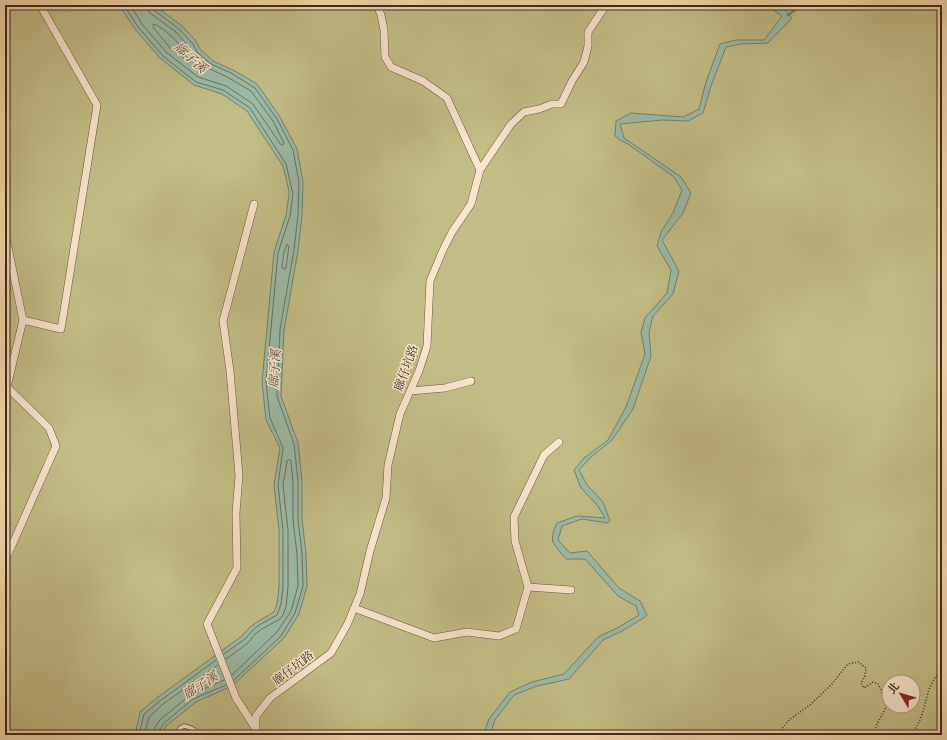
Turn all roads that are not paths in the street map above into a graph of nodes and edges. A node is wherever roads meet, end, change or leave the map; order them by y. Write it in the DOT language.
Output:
graph roads {
  1 [pos="40,5"];
  2 [pos="377,5"];
  3 [pos="606,5"];
  4 [pos="480,170"];
  5 [pos="254,204"];
  6 [pos="5,233"];
  7 [pos="23,320"];
  8 [pos="471,381"];
  9 [pos="6,387"];
  10 [pos="410,391"];
  11 [pos="559,442"];
  12 [pos="5,561"];
  13 [pos="528,587"];
  14 [pos="571,590"];
  15 [pos="354,608"];
  16 [pos="256,732"];
  17 [pos="178,735"];
  18 [pos="198,735"];
  1 -- 7 [label="street"];
  2 -- 4 [label="street"];
  3 -- 4 [label="street, 廍仔坑路"];
  4 -- 10 [label="street, 廍仔坑路"];
  5 -- 16 [label="street"];
  6 -- 7 [label="street"];
  7 -- 9 [label="street"];
  8 -- 10 [label="street"];
  9 -- 12 [label="street"];
  10 -- 15 [label="street, 廍仔坑路"];
  11 -- 13 [label="street"];
  13 -- 14 [label="street"];
  13 -- 15 [label="street"];
  15 -- 16 [label="street, 廍仔坑路"];
  17 -- 18 [label="lane"];
}
